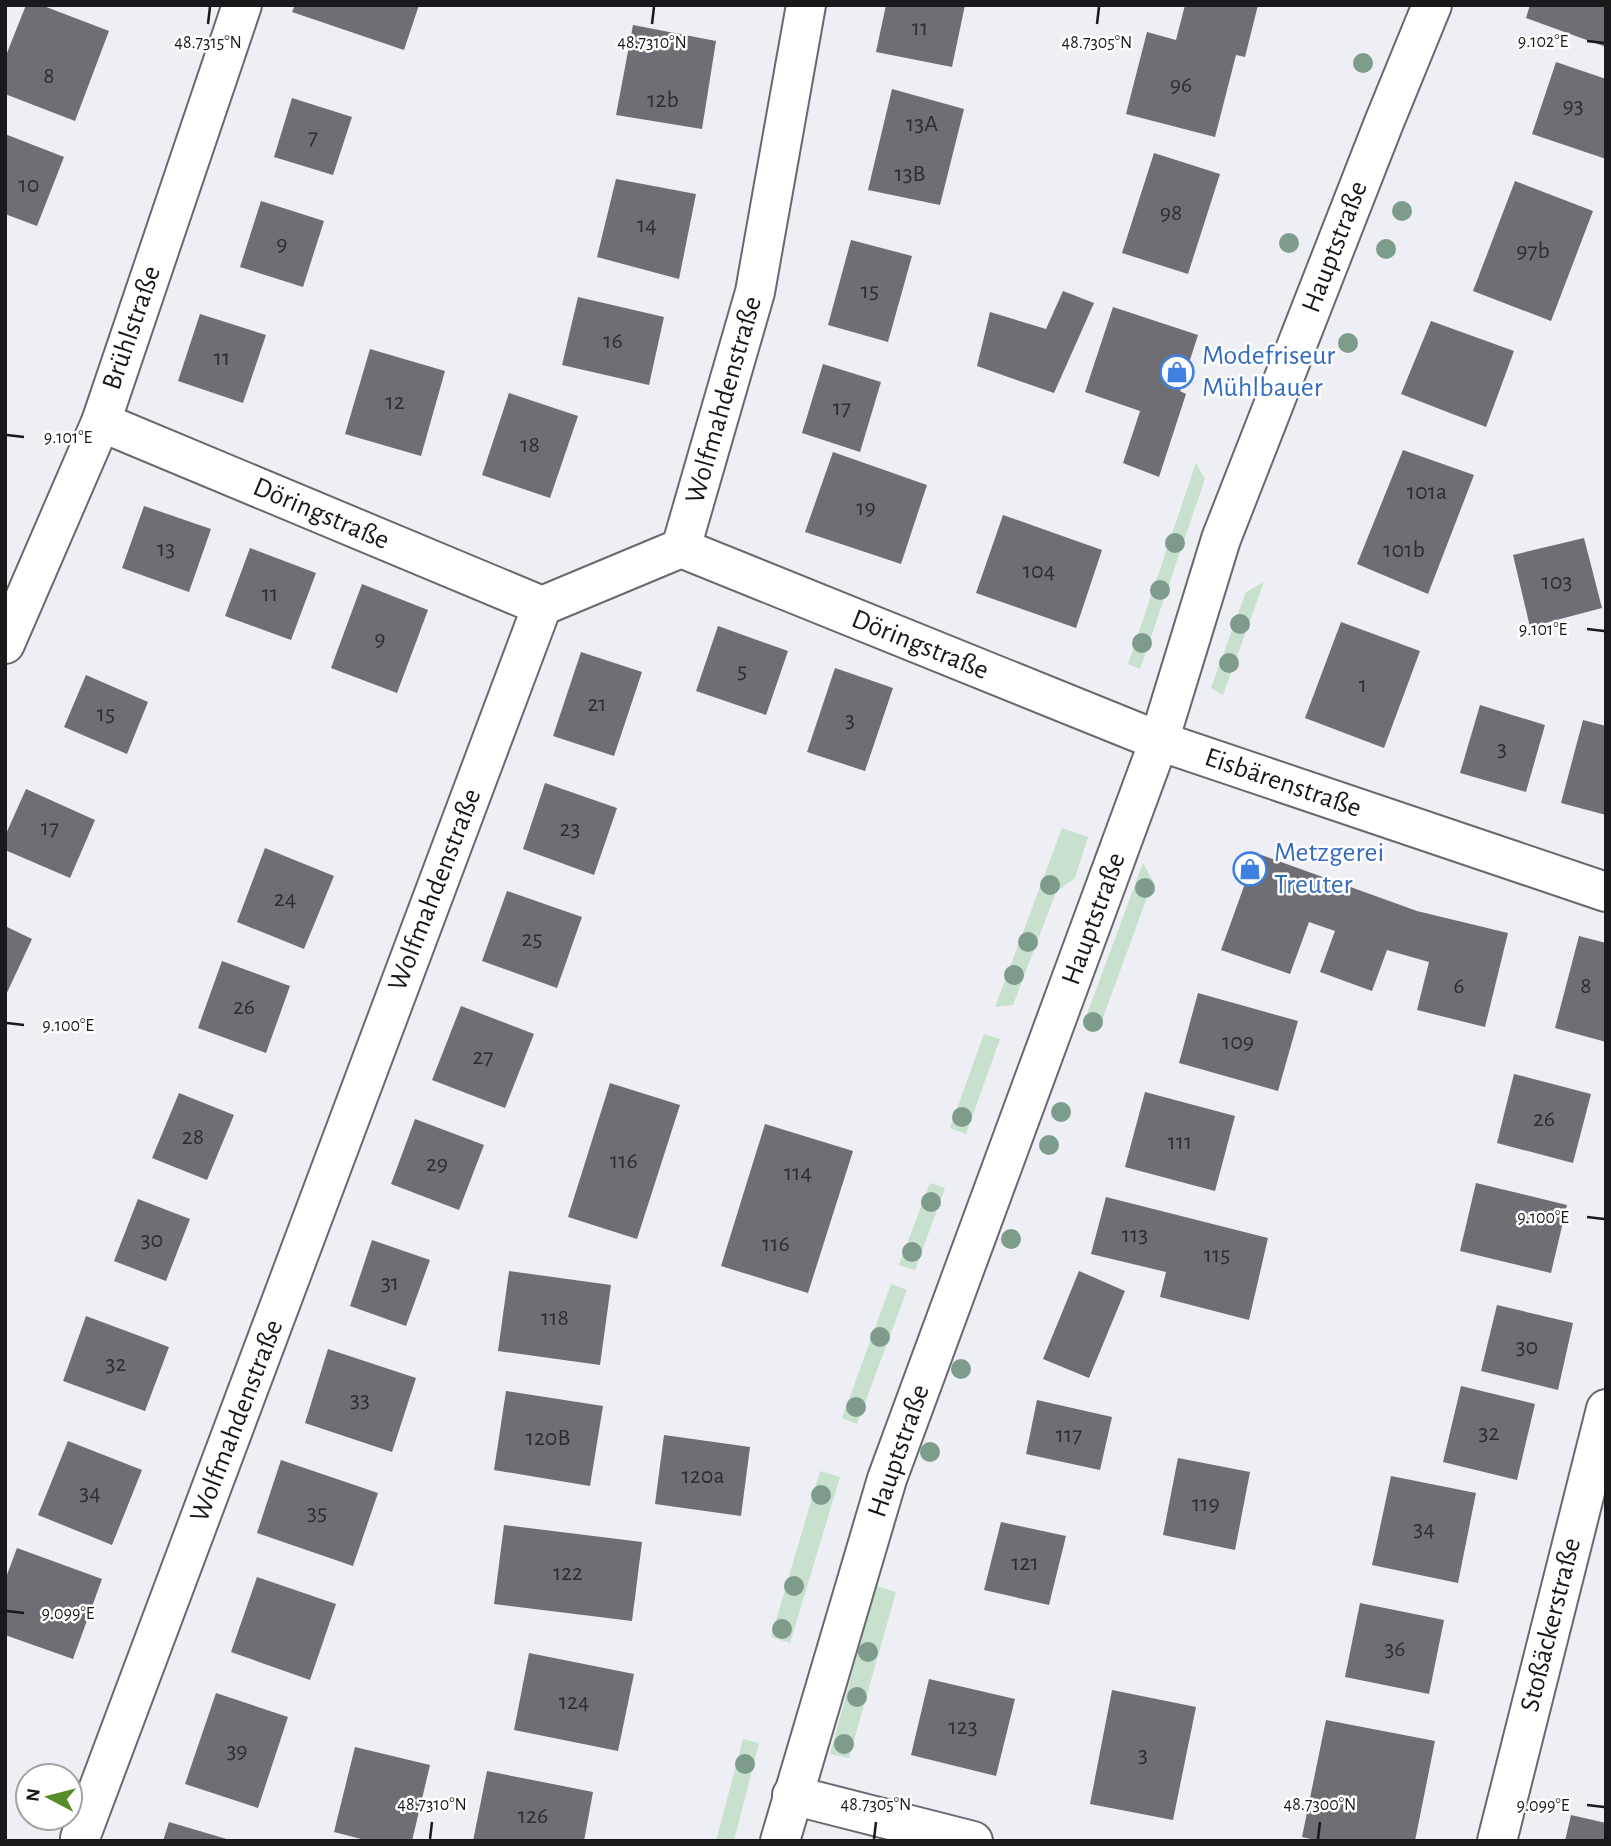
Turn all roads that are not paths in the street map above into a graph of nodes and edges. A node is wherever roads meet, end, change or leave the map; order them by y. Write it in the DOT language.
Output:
graph roads {
  1 [pos="242,5"];
  2 [pos="806,5"];
  3 [pos="1432,5"];
  4 [pos="101,422"];
  5 [pos="681,548"];
  6 [pos="542,606"];
  7 [pos="5,645"];
  8 [pos="1159,741"];
  9 [pos="1606,892"];
  10 [pos="1606,1409"];
  11 [pos="792,1795"];
  12 [pos="80,1838"];
  13 [pos="780,1841"];
  14 [pos="973,1841"];
  15 [pos="1497,1841"];
  1 -- 4 [label="street, Brühlstraße"];
  2 -- 5 [label="street, Wolfmahdenstraße"];
  3 -- 8 [label="street, Hauptstraße"];
  4 -- 6 [label="street, Döringstraße"];
  4 -- 7 [label="street, Brühlstraße"];
  5 -- 6 [label="street"];
  5 -- 8 [label="street, Döringstraße"];
  6 -- 12 [label="street, Wolfmahdenstraße"];
  8 -- 9 [label="street, Eisbärenstraße"];
  8 -- 11 [label="street, Hauptstraße"];
  10 -- 15 [label="street, Stoßäckerstraße"];
  11 -- 13 [label="street, Hauptstraße"];
  11 -- 14 [label="street"];
}
